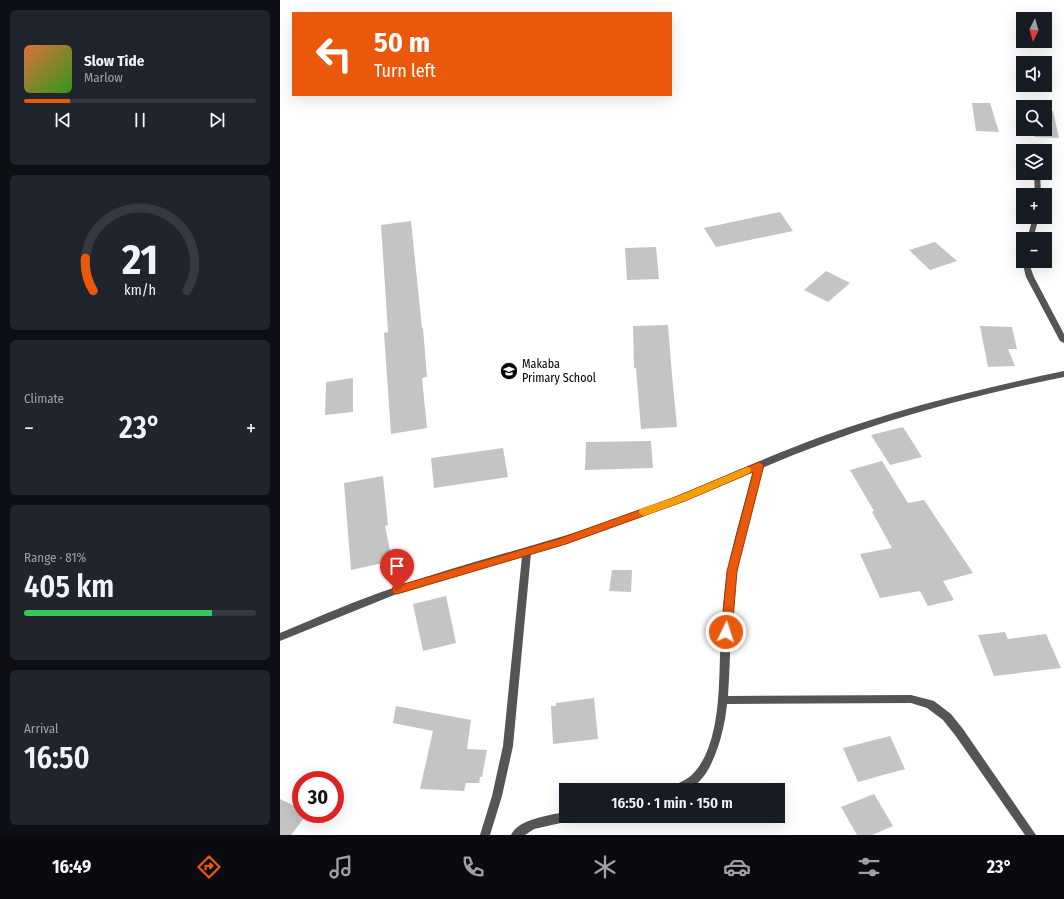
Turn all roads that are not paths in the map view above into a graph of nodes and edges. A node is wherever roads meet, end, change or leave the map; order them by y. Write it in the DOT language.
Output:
graph roads {
  1 [pos="1027,268"];
  2 [pos="1064,341"];
  3 [pos="1064,374"];
  4 [pos="759,465"];
  5 [pos="527,551"];
  6 [pos="280,637"];
  7 [pos="723,700"];
  8 [pos="689,783"];
  9 [pos="559,818"];
  10 [pos="485,835"];
  11 [pos="516,835"];
  12 [pos="1031,835"];
  1 -- 2 [label="street"];
  3 -- 4 [label="street"];
  4 -- 5 [label="street"];
  4 -- 7 [label="street"];
  5 -- 6 [label="street"];
  5 -- 10 [label="street"];
  7 -- 8 [label="street"];
  7 -- 12 [label="street"];
  9 -- 11 [label="street"];
}
